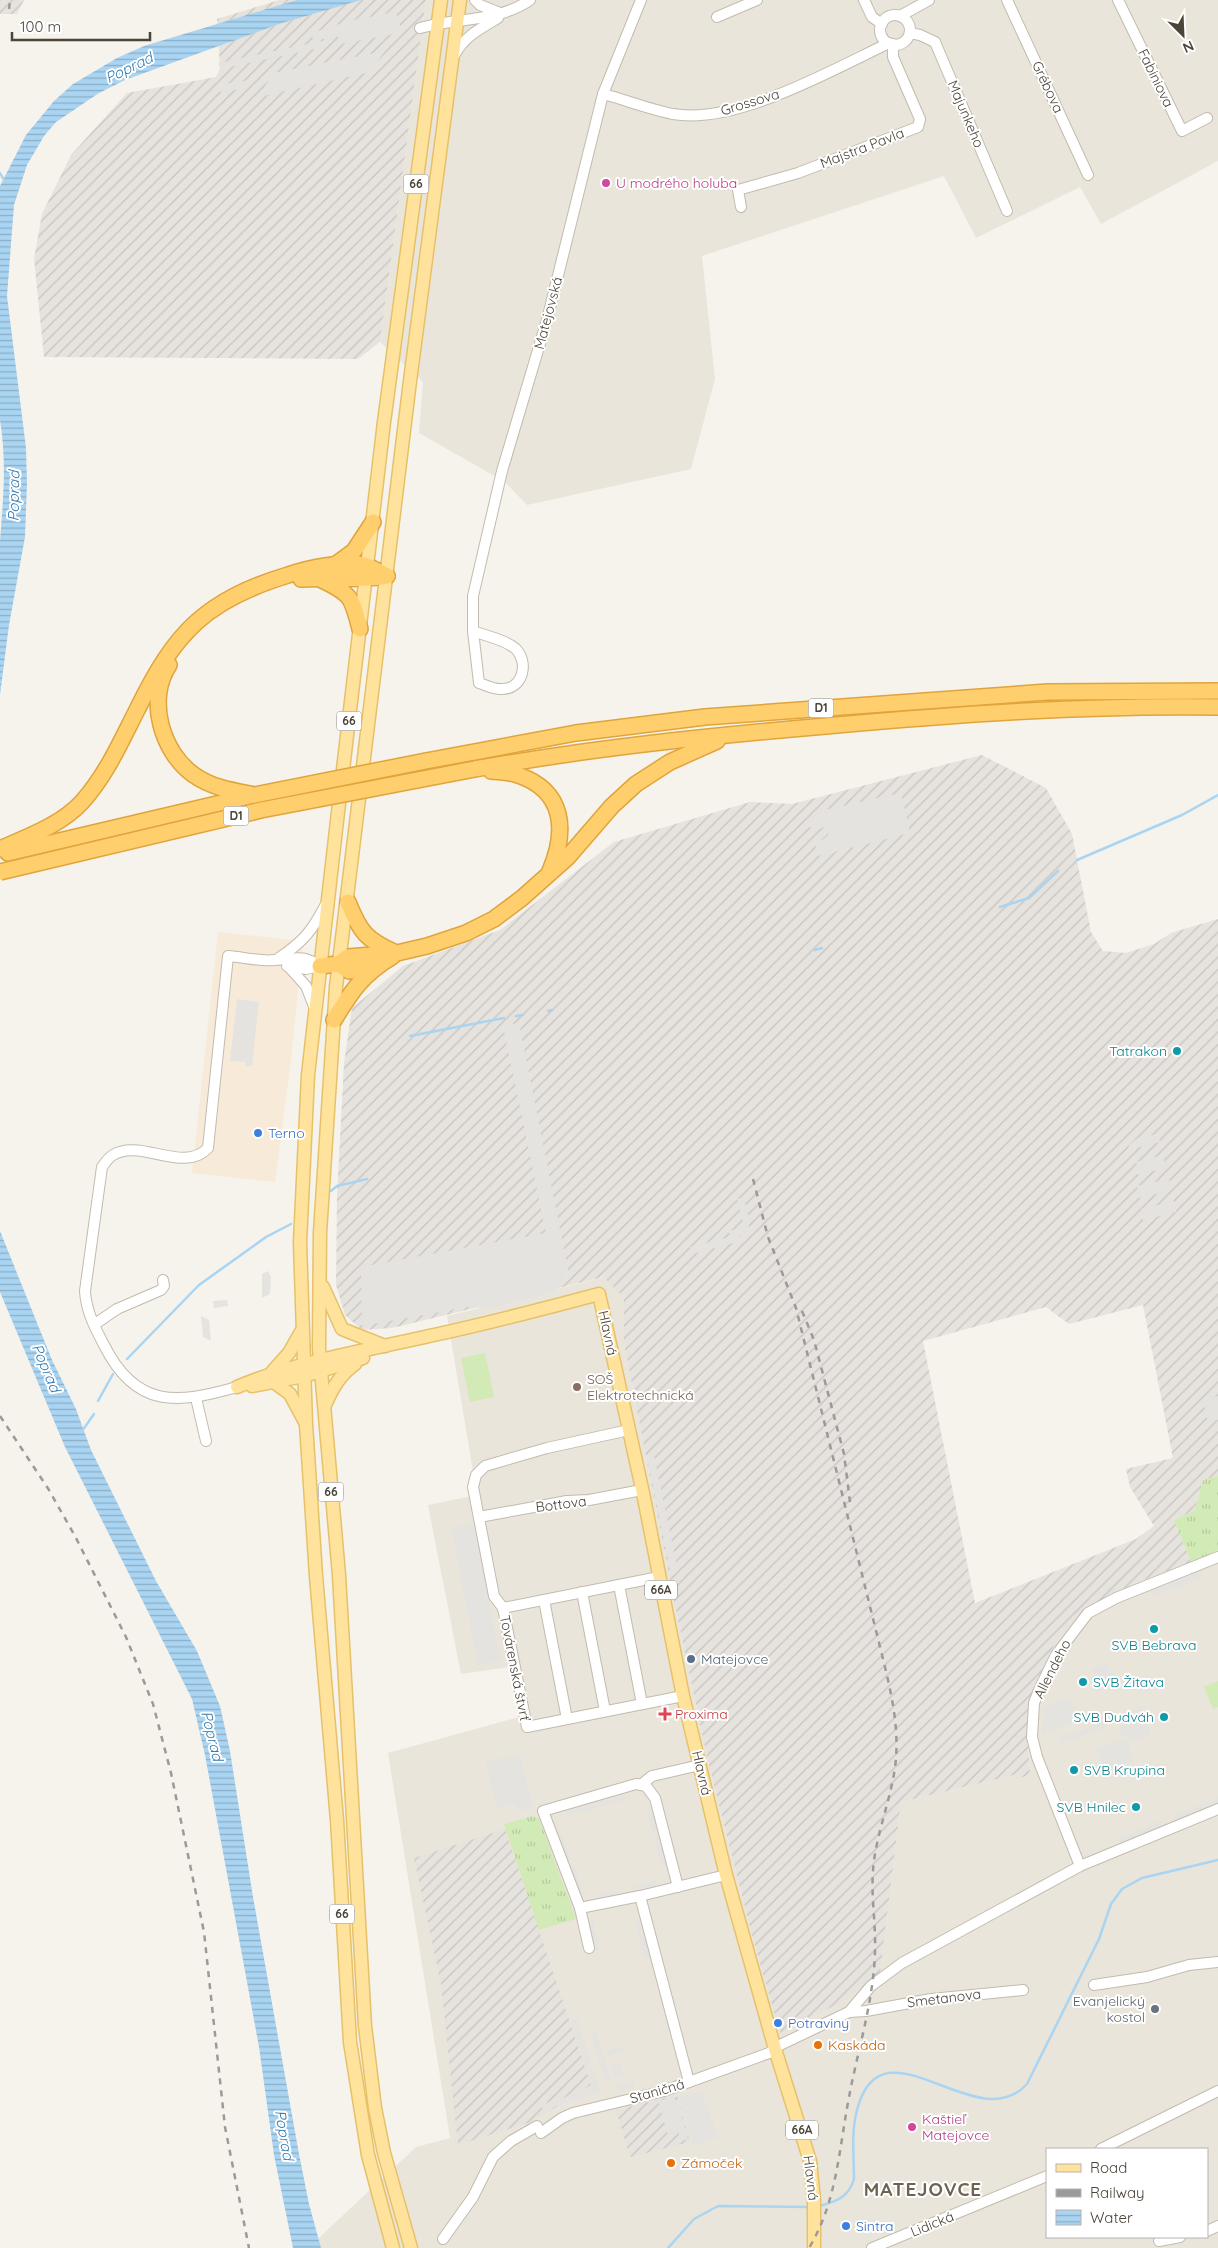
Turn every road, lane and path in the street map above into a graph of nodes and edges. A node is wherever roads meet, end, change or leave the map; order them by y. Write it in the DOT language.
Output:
graph roads {
  1 [pos="441,0"];
  2 [pos="460,0"];
  3 [pos="475,0"];
  4 [pos="530,0"];
  5 [pos="642,0"];
  6 [pos="756,0"];
  7 [pos="864,0"];
  8 [pos="929,0"];
  9 [pos="1007,0"];
  10 [pos="1118,0"];
  11 [pos="503,14"];
  12 [pos="900,16"];
  13 [pos="717,17"];
  14 [pos="440,22"];
  15 [pos="456,22"];
  16 [pos="882,24"];
  17 [pos="420,28"];
  18 [pos="910,33"];
  19 [pos="891,44"];
  20 [pos="451,60"];
  21 [pos="603,94"];
  22 [pos="1207,118"];
  23 [pos="1088,175"];
  24 [pos="741,207"];
  25 [pos="1008,211"];
  26 [pos="373,522"];
  27 [pos="333,566"];
  28 [pos="365,573"];
  29 [pos="387,576"];
  30 [pos="316,578"];
  31 [pos="360,629"];
  32 [pos="473,631"];
  33 [pos="1218,691"];
  34 [pos="1218,707"];
  35 [pos="734,734"];
  36 [pos="475,769"];
  37 [pos="255,795"];
  38 [pos="0,850"];
  39 [pos="0,854"];
  40 [pos="0,872"];
  41 [pos="548,873"];
  42 [pos="328,899"];
  43 [pos="348,902"];
  44 [pos="397,954"];
  45 [pos="275,960"];
  46 [pos="338,964"];
  47 [pos="288,966"];
  48 [pos="320,966"];
  49 [pos="374,968"];
  50 [pos="315,1010"];
  51 [pos="334,1020"];
  52 [pos="319,1276"];
  53 [pos="163,1280"];
  54 [pos="94,1324"];
  55 [pos="301,1332"];
  56 [pos="385,1346"];
  57 [pos="363,1358"];
  58 [pos="320,1366"];
  59 [pos="304,1370"];
  60 [pos="273,1378"];
  61 [pos="238,1387"];
  62 [pos="196,1398"];
  63 [pos="324,1409"];
  64 [pos="306,1424"];
  65 [pos="629,1430"];
  66 [pos="206,1441"];
  67 [pos="642,1490"];
  68 [pos="479,1517"];
  69 [pos="1218,1557"];
  70 [pos="659,1577"];
  71 [pos="619,1585"];
  72 [pos="582,1592"];
  73 [pos="544,1600"];
  74 [pos="504,1608"];
  75 [pos="684,1696"];
  76 [pos="642,1704"];
  77 [pos="605,1712"];
  78 [pos="567,1719"];
  79 [pos="700,1765"];
  80 [pos="642,1784"];
  81 [pos="1218,1809"];
  82 [pos="1080,1866"];
  83 [pos="726,1875"];
  84 [pos="678,1887"];
  85 [pos="640,1896"];
  86 [pos="580,1908"];
  87 [pos="589,1948"];
  88 [pos="1218,1962"];
  89 [pos="1094,1985"];
  90 [pos="1023,1990"];
  91 [pos="849,2012"];
  92 [pos="777,2047"];
  93 [pos="689,2082"];
  94 [pos="1218,2091"];
  95 [pos="1119,2145"];
  96 [pos="1106,2148"];
  97 [pos="1046,2176"];
  98 [pos="1177,2238"];
  99 [pos="442,2239"];
  100 [pos="1161,2244"];
  101 [pos="876,2247"];
  102 [pos="393,2248"];
  103 [pos="411,2248"];
  104 [pos="814,2248"];
  1 -- 14 [label="main road, 66"];
  2 -- 15 [label="main road, 66"];
  3 -- 11 [label="street"];
  4 -- 11 [label="street"];
  5 -- 21 [label="street, Matejovská"];
  6 -- 13 [label="street"];
  7 -- 16 [label="street"];
  8 -- 12 [label="street"];
  9 -- 23 [label="street, Grébova"];
  10 -- 22 [label="street, Fabiniova"];
  11 -- 15 [label="street"];
  11 -- 20 [label="street"];
  12 -- 16 [label="street"];
  12 -- 18 [label="street"];
  14 -- 15 [label="street"];
  14 -- 17 [label="street"];
  14 -- 26 [label="main road, 66"];
  15 -- 20 [label="main road, 66"];
  16 -- 19 [label="street"];
  18 -- 19 [label="street"];
  18 -- 25 [label="street, Majunkeho"];
  19 -- 21 [label="street, Grossova"];
  19 -- 24 [label="street, Majstra Pavla"];
  20 -- 29 [label="main road, 66"];
  21 -- 32 [label="street, Matejovská"];
  26 -- 27 [label="highway"];
  26 -- 28 [label="main road, 66"];
  27 -- 28 [label="highway"];
  27 -- 38 [label="highway"];
  28 -- 29 [label="highway"];
  28 -- 30 [label="highway"];
  28 -- 31 [label="main road, 66"];
  29 -- 43 [label="main road, 66"];
  30 -- 31 [label="highway"];
  30 -- 37 [label="highway"];
  31 -- 42 [label="main road, 66"];
  32 -- 32 [label="street, Matejovská"];
  33 -- 37 [label="highway, D1, bridge"];
  34 -- 35 [label="highway, D1"];
  35 -- 36 [label="highway, D1"];
  35 -- 41 [label="highway"];
  36 -- 40 [label="highway, D1, bridge"];
  36 -- 41 [label="highway"];
  37 -- 39 [label="highway, D1"];
  41 -- 44 [label="highway"];
  42 -- 45 [label="street"];
  42 -- 48 [label="main road, 66"];
  43 -- 44 [label="highway"];
  43 -- 46 [label="main road, 66"];
  44 -- 46 [label="highway"];
  44 -- 49 [label="highway"];
  45 -- 47 [label="street"];
  45 -- 48 [label="street"];
  45 -- 54 [label="street"];
  46 -- 48 [label="highway"];
  46 -- 49 [label="highway"];
  46 -- 51 [label="main road, 66"];
  47 -- 48 [label="street"];
  47 -- 50 [label="street"];
  48 -- 50 [label="main road, 66"];
  49 -- 51 [label="highway"];
  50 -- 55 [label="main road, 66"];
  51 -- 52 [label="main road, 66"];
  52 -- 56 [label="main road"];
  52 -- 58 [label="main road, 66"];
  53 -- 54 [label="street"];
  54 -- 62 [label="street"];
  55 -- 59 [label="main road, 66"];
  55 -- 60 [label="main road"];
  56 -- 57 [label="main road"];
  56 -- 58 [label="main road"];
  56 -- 65 [label="main road, Hlavná / 66A"];
  57 -- 58 [label="main road"];
  57 -- 63 [label="main road"];
  58 -- 59 [label="main road"];
  58 -- 63 [label="main road, 66"];
  59 -- 60 [label="main road"];
  59 -- 64 [label="main road, 66"];
  60 -- 61 [label="main road"];
  60 -- 64 [label="main road"];
  61 -- 62 [label="street"];
  62 -- 66 [label="street"];
  63 -- 103 [label="main road, 66"];
  64 -- 102 [label="main road, 66"];
  65 -- 67 [label="main road, Hlavná / 66A"];
  65 -- 68 [label="street"];
  67 -- 68 [label="street, Bottova"];
  67 -- 70 [label="main road, Hlavná / 66A"];
  68 -- 74 [label="street"];
  69 -- 82 [label="street, Allendeho"];
  70 -- 71 [label="street, Továrenská štvrť"];
  70 -- 75 [label="main road, Hlavná / 66A"];
  71 -- 72 [label="street, Továrenská štvrť"];
  71 -- 76 [label="street"];
  72 -- 73 [label="street, Továrenská štvrť"];
  72 -- 77 [label="street"];
  73 -- 74 [label="street, Továrenská štvrť"];
  73 -- 78 [label="street"];
  74 -- 78 [label="street, Továrenská štvrť"];
  75 -- 76 [label="street, Továrenská štvrť"];
  75 -- 79 [label="main road, Hlavná / 66A"];
  76 -- 77 [label="street, Továrenská štvrť"];
  77 -- 78 [label="street, Továrenská štvrť"];
  79 -- 80 [label="street"];
  79 -- 83 [label="main road, Hlavná / 66A"];
  80 -- 84 [label="street"];
  80 -- 86 [label="street"];
  81 -- 82 [label="street"];
  82 -- 91 [label="street"];
  83 -- 84 [label="street"];
  83 -- 92 [label="main road, Hlavná / 66A"];
  84 -- 85 [label="street"];
  85 -- 86 [label="street"];
  85 -- 93 [label="street"];
  86 -- 87 [label="street"];
  88 -- 89 [label="street"];
  90 -- 91 [label="street, Smetanova"];
  91 -- 92 [label="street, Staničná"];
  92 -- 93 [label="street, Staničná"];
  92 -- 104 [label="main road, Hlavná / 66A"];
  93 -- 99 [label="street, Staničná"];
  94 -- 95 [label="street"];
  95 -- 96 [label="street"];
  97 -- 101 [label="street, Lidická"];
  98 -- 100 [label="street"];
}
